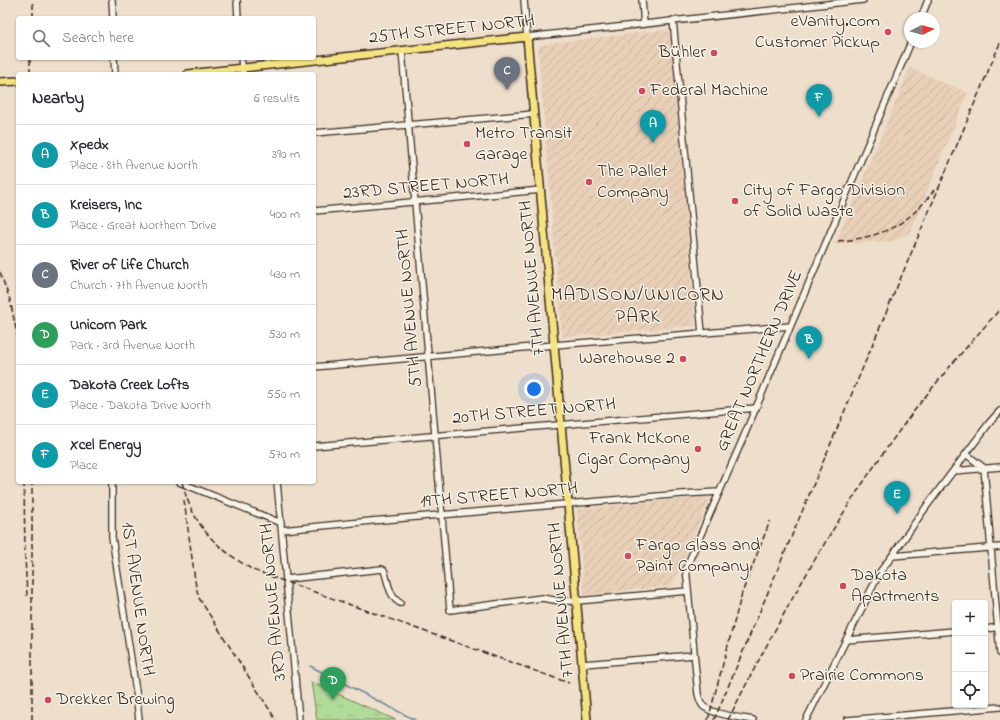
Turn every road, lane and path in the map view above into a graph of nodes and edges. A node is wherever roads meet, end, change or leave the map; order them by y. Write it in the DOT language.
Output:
graph roads {
  1 [pos="112,0"];
  2 [pos="237,0"];
  3 [pos="524,0"];
  4 [pos="642,0"];
  5 [pos="863,0"];
  6 [pos="928,0"];
  7 [pos="806,3"];
  8 [pos="923,12"];
  9 [pos="113,16"];
  10 [pos="238,16"];
  11 [pos="674,20"];
  12 [pos="644,24"];
  13 [pos="527,37"];
  14 [pos="908,48"];
  15 [pos="402,51"];
  16 [pos="114,60"];
  17 [pos="241,60"];
  18 [pos="242,71"];
  19 [pos="115,72"];
  20 [pos="224,72"];
  21 [pos="0,76"];
  22 [pos="8,81"];
  23 [pos="16,81"];
  24 [pos="0,82"];
  25 [pos="0,85"];
  26 [pos="534,114"];
  27 [pos="408,125"];
  28 [pos="316,133"];
  29 [pos="541,190"];
  30 [pos="415,202"];
  31 [pos="316,211"];
  32 [pos="790,326"];
  33 [pos="702,333"];
  34 [pos="554,345"];
  35 [pos="428,356"];
  36 [pos="316,367"];
  37 [pos="756,408"];
  38 [pos="1000,411"];
  39 [pos="561,424"];
  40 [pos="435,435"];
  41 [pos="316,446"];
  42 [pos="966,454"];
  43 [pos="1000,467"];
  44 [pos="984,468"];
  45 [pos="954,471"];
  46 [pos="112,484"];
  47 [pos="184,484"];
  48 [pos="277,484"];
  49 [pos="719,492"];
  50 [pos="568,504"];
  51 [pos="442,515"];
  52 [pos="281,524"];
  53 [pos="282,530"];
  54 [pos="991,547"];
  55 [pos="1000,547"];
  56 [pos="892,556"];
  57 [pos="287,579"];
  58 [pos="688,591"];
  59 [pos="576,601"];
  60 [pos="400,603"];
  61 [pos="999,627"];
  62 [pos="988,629"];
  63 [pos="952,631"];
  64 [pos="846,640"];
  65 [pos="1000,653"];
  66 [pos="694,655"];
  67 [pos="582,664"];
  68 [pos="1000,707"];
  69 [pos="866,719"];
  70 [pos="139,720"];
  71 [pos="299,720"];
  72 [pos="587,720"];
  73 [pos="753,720"];
  74 [pos="806,720"];
  75 [pos="847,720"];
  1 -- 9 [label="street"];
  2 -- 10 [label="street"];
  3 -- 13 [label="street, 7TH AVENUE NORTH"];
  4 -- 12 [label="street"];
  5 -- 7 [label="street, 25TH STREET NORTH"];
  6 -- 8 [label="street"];
  7 -- 11 [label="street, 25TH STREET NORTH"];
  11 -- 12 [label="street, 25TH STREET NORTH"];
  11 -- 33 [label="street"];
  12 -- 13 [label="street, 25TH STREET NORTH"];
  13 -- 15 [label="main road, 25TH STREET NORTH"];
  13 -- 26 [label="main road, 7TH AVENUE NORTH"];
  14 -- 32 [label="street, GREAT NORTHERN DRIVE"];
  15 -- 18 [label="main road, 25TH STREET NORTH"];
  15 -- 27 [label="street, 5TH AVENUE NORTH"];
  16 -- 19 [label="street"];
  17 -- 18 [label="street"];
  18 -- 20 [label="main road, 25TH STREET NORTH"];
  21 -- 22 [label="main road"];
  22 -- 23 [label="main road"];
  22 -- 24 [label="main road"];
  22 -- 25 [label="main road"];
  26 -- 27 [label="street"];
  26 -- 29 [label="main road, 7TH AVENUE NORTH"];
  27 -- 28 [label="street"];
  27 -- 30 [label="street, 5TH AVENUE NORTH"];
  29 -- 30 [label="street, 23RD STREET NORTH"];
  29 -- 34 [label="main road, 7TH AVENUE NORTH"];
  30 -- 31 [label="street, 23RD STREET NORTH"];
  30 -- 35 [label="street, 5TH AVENUE NORTH"];
  32 -- 33 [label="street"];
  32 -- 37 [label="street, GREAT NORTHERN DRIVE"];
  33 -- 34 [label="street"];
  34 -- 35 [label="street"];
  34 -- 39 [label="main road, 7TH AVENUE NORTH"];
  35 -- 36 [label="street"];
  35 -- 40 [label="street, 5TH AVENUE NORTH"];
  37 -- 39 [label="street, 20TH STREET NORTH"];
  37 -- 49 [label="street, GREAT NORTHERN DRIVE"];
  38 -- 42 [label="street"];
  39 -- 40 [label="street, 20TH STREET NORTH"];
  39 -- 50 [label="main road, 7TH AVENUE NORTH"];
  40 -- 41 [label="street, 20TH STREET NORTH"];
  40 -- 51 [label="street, 5TH AVENUE NORTH"];
  42 -- 44 [label="street"];
  42 -- 45 [label="street"];
  43 -- 44 [label="street"];
  44 -- 45 [label="street"];
  44 -- 54 [label="street"];
  45 -- 56 [label="street"];
  46 -- 70 [label="street, 1ST AVENUE NORTH"];
  47 -- 52 [label="street"];
  48 -- 52 [label="street, 3RD AVENUE NORTH"];
  49 -- 50 [label="street, 19TH STREET NORTH"];
  49 -- 58 [label="street, GREAT NORTHERN DRIVE"];
  50 -- 51 [label="street, 19TH STREET NORTH"];
  50 -- 59 [label="main road, 7TH AVENUE NORTH"];
  51 -- 53 [label="street, 19TH STREET NORTH"];
  51 -- 59 [label="street, 5TH AVENUE NORTH"];
  52 -- 53 [label="street, 3RD AVENUE NORTH"];
  53 -- 57 [label="street, 3RD AVENUE NORTH"];
  54 -- 55 [label="street"];
  54 -- 56 [label="street"];
  54 -- 61 [label="street"];
  56 -- 64 [label="street"];
  57 -- 60 [label="street"];
  57 -- 71 [label="street, 3RD AVENUE NORTH"];
  58 -- 59 [label="street"];
  58 -- 66 [label="street, GREAT NORTHERN DRIVE"];
  59 -- 67 [label="main road, 7TH AVENUE NORTH"];
  61 -- 62 [label="street"];
  61 -- 65 [label="street"];
  63 -- 64 [label="street"];
  64 -- 74 [label="street"];
  66 -- 67 [label="street"];
  66 -- 73 [label="street, GREAT NORTHERN DRIVE"];
  67 -- 72 [label="main road, 7TH AVENUE NORTH"];
  68 -- 69 [label="street"];
  69 -- 75 [label="street"];
}
